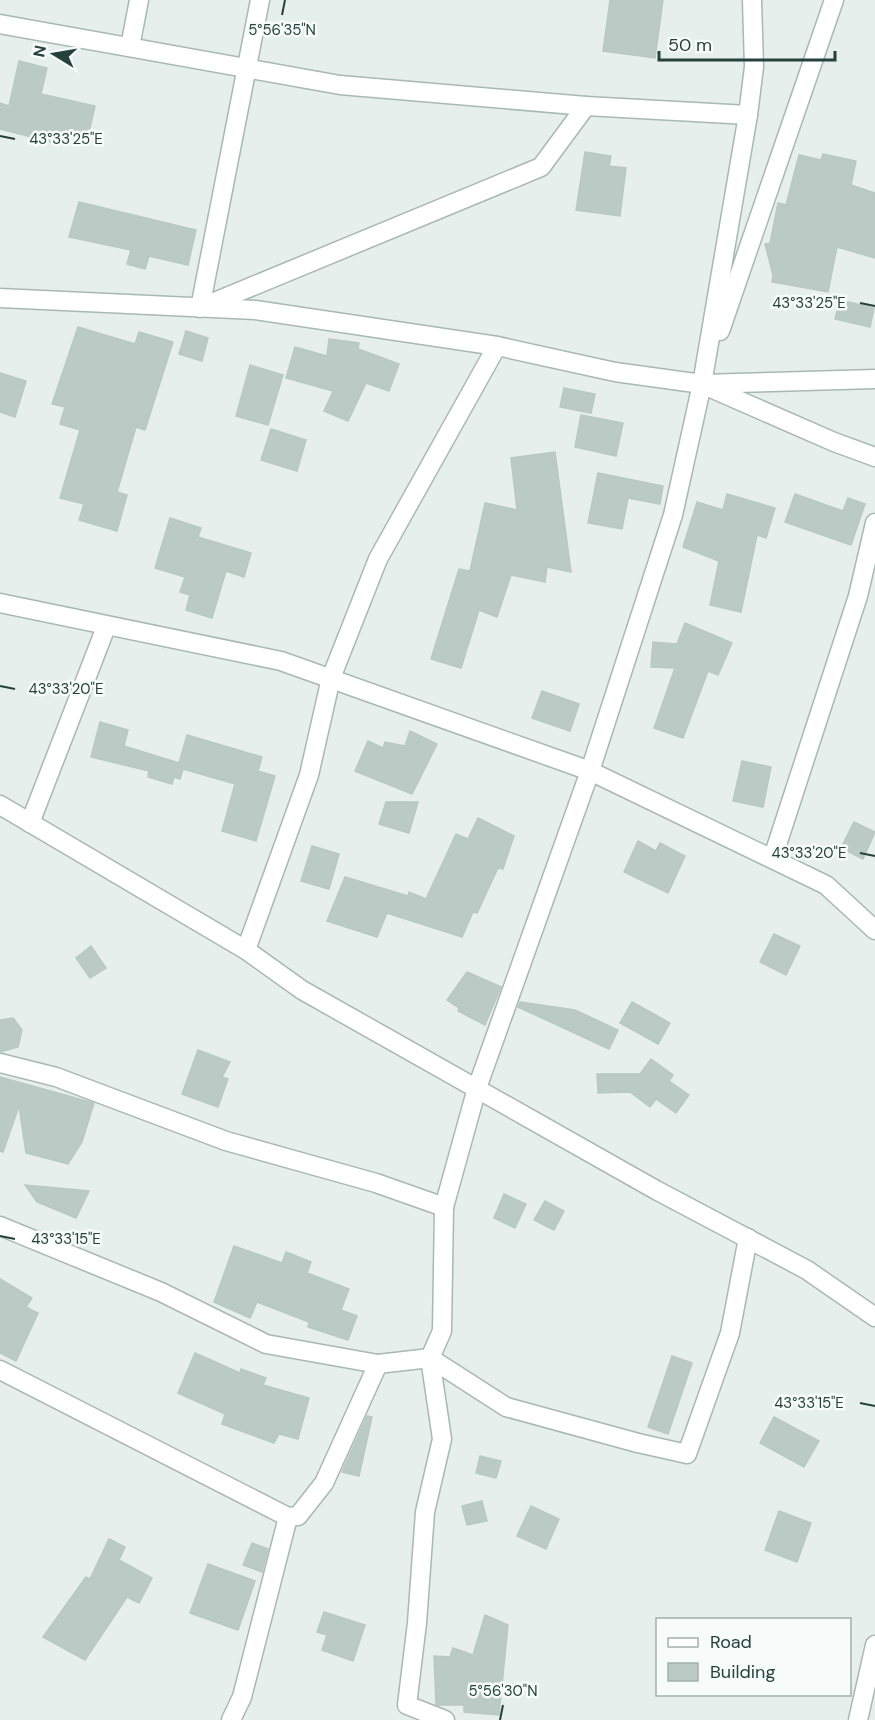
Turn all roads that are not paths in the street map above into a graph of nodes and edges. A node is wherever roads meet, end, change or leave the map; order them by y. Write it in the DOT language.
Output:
graph roads {
  1 [pos="139,0"];
  2 [pos="260,0"];
  3 [pos="752,0"];
  4 [pos="834,0"];
  5 [pos="0,24"];
  6 [pos="130,47"];
  7 [pos="246,68"];
  8 [pos="585,106"];
  9 [pos="748,115"];
  10 [pos="0,298"];
  11 [pos="200,308"];
  12 [pos="497,346"];
  13 [pos="875,379"];
  14 [pos="702,384"];
  15 [pos="875,457"];
  16 [pos="875,523"];
  17 [pos="0,603"];
  18 [pos="106,627"];
  19 [pos="331,678"];
  20 [pos="590,771"];
  21 [pos="0,806"];
  22 [pos="30,823"];
  23 [pos="773,857"];
  24 [pos="875,930"];
  25 [pos="246,950"];
  26 [pos="0,1063"];
  27 [pos="477,1088"];
  28 [pos="444,1207"];
  29 [pos="0,1226"];
  30 [pos="748,1238"];
  31 [pos="875,1317"];
  32 [pos="430,1358"];
  33 [pos="378,1364"];
  34 [pos="0,1370"];
  35 [pos="288,1517"];
  36 [pos="875,1645"];
  37 [pos="231,1720"];
  38 [pos="445,1720"];
  39 [pos="858,1720"];
  1 -- 6 [label="street"];
  2 -- 7 [label="street"];
  3 -- 9 [label="street"];
  4 -- 14 [label="street"];
  5 -- 6 [label="street"];
  6 -- 7 [label="street"];
  7 -- 8 [label="street"];
  7 -- 11 [label="street"];
  8 -- 9 [label="street"];
  8 -- 11 [label="street"];
  9 -- 14 [label="street"];
  10 -- 11 [label="street"];
  11 -- 12 [label="street"];
  12 -- 14 [label="street"];
  12 -- 19 [label="street"];
  13 -- 14 [label="street"];
  14 -- 15 [label="street"];
  14 -- 20 [label="street"];
  16 -- 23 [label="street"];
  17 -- 18 [label="street"];
  18 -- 19 [label="street"];
  18 -- 22 [label="street"];
  19 -- 20 [label="street"];
  19 -- 25 [label="street"];
  20 -- 23 [label="street"];
  20 -- 27 [label="street"];
  21 -- 22 [label="street"];
  22 -- 25 [label="street"];
  23 -- 24 [label="street"];
  25 -- 27 [label="street"];
  26 -- 28 [label="street"];
  27 -- 28 [label="street"];
  27 -- 30 [label="street"];
  28 -- 32 [label="street"];
  29 -- 33 [label="street"];
  30 -- 31 [label="street"];
  30 -- 32 [label="street"];
  32 -- 33 [label="street"];
  32 -- 38 [label="street"];
  33 -- 35 [label="street"];
  34 -- 35 [label="street"];
  35 -- 37 [label="street"];
  36 -- 39 [label="street"];
}
